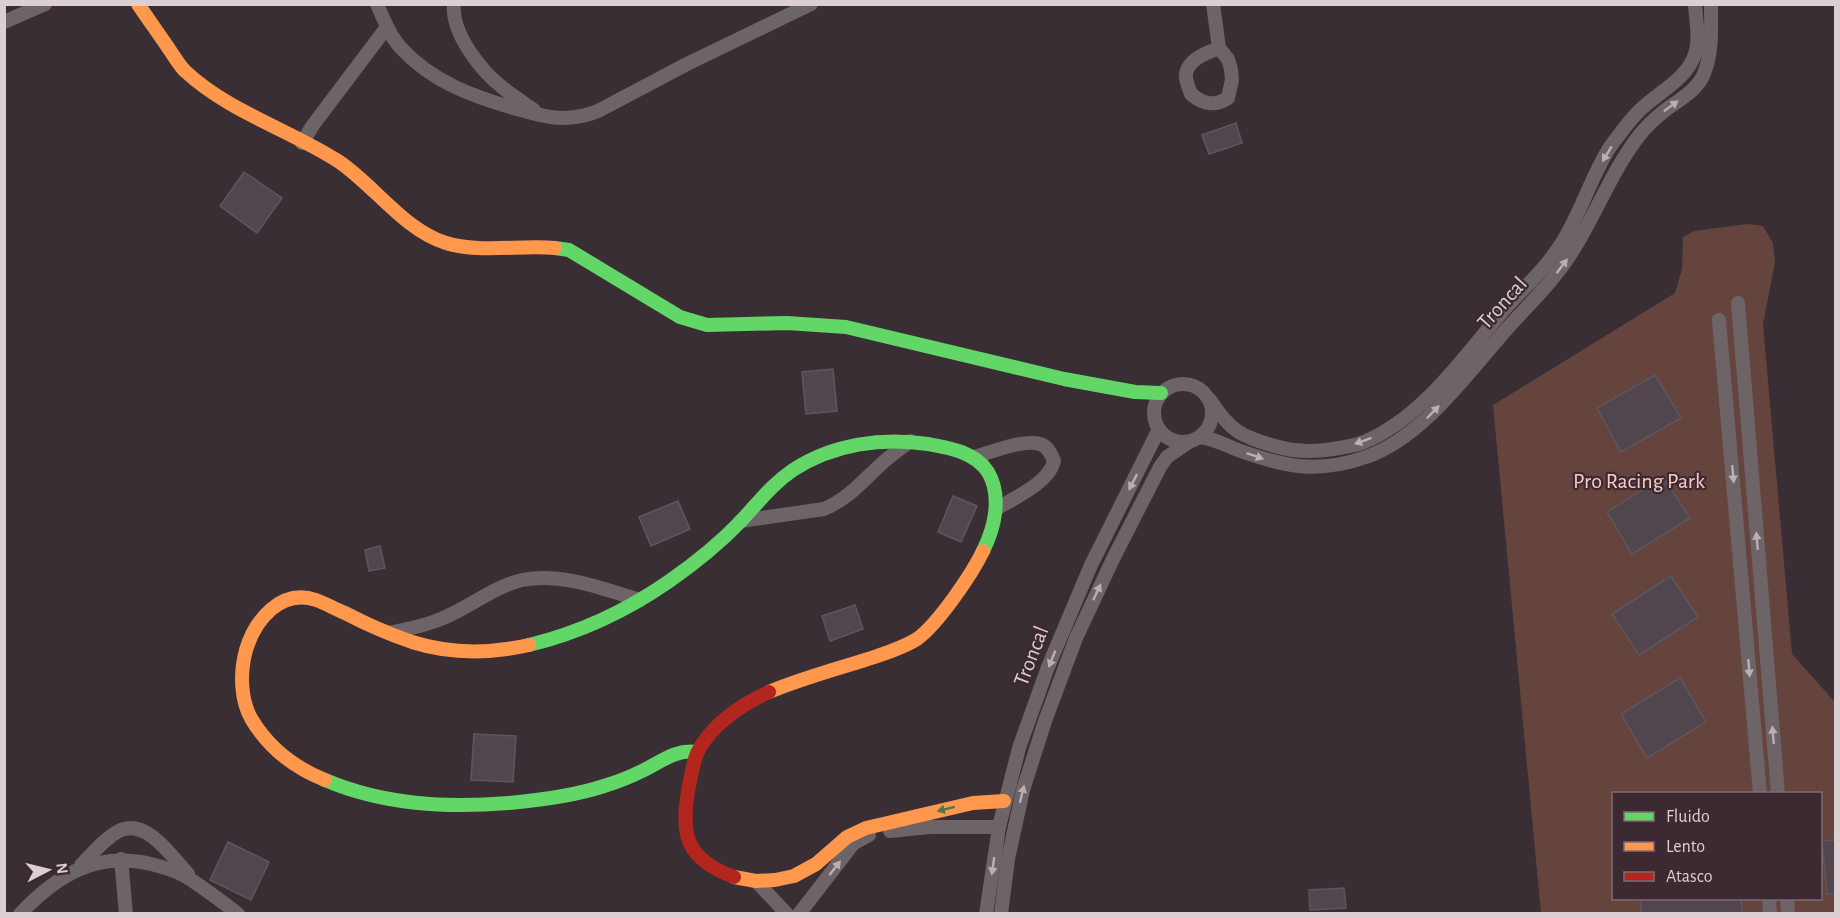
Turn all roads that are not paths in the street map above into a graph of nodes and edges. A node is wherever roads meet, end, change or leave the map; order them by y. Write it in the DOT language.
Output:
graph roads {
  1 [pos="138,4"];
  2 [pos="377,4"];
  3 [pos="454,4"];
  4 [pos="811,4"];
  5 [pos="1213,4"];
  6 [pos="1695,4"];
  7 [pos="1711,4"];
  8 [pos="44,5"];
  9 [pos="4,22"];
  10 [pos="387,27"];
  11 [pos="1219,48"];
  12 [pos="542,116"];
  13 [pos="302,143"];
  14 [pos="1738,303"];
  15 [pos="1719,320"];
  16 [pos="1121,389"];
  17 [pos="1161,393"];
  18 [pos="1211,401"];
  19 [pos="1154,412"];
  20 [pos="1159,429"];
  21 [pos="1195,440"];
  22 [pos="910,441"];
  23 [pos="975,457"];
  24 [pos="996,509"];
  25 [pos="740,521"];
  26 [pos="640,600"];
  27 [pos="389,633"];
  28 [pos="697,752"];
  29 [pos="1760,792"];
  30 [pos="1778,792"];
  31 [pos="1004,801"];
  32 [pos="999,827"];
  33 [pos="121,859"];
  34 [pos="74,872"];
  35 [pos="756,881"];
  36 [pos="197,885"];
  37 [pos="20,914"];
  38 [pos="126,914"];
  39 [pos="238,914"];
  40 [pos="787,914"];
  41 [pos="799,914"];
  42 [pos="986,914"];
  43 [pos="1001,914"];
  1 -- 13 [label="street"];
  2 -- 10 [label="street"];
  3 -- 12 [label="street"];
  4 -- 12 [label="street"];
  5 -- 11 [label="street"];
  6 -- 18 [label="street, Troncal, one-way"];
  21 -- 7 [label="street, Troncal, one-way"];
  8 -- 9 [label="street"];
  10 -- 12 [label="street"];
  10 -- 13 [label="street"];
  13 -- 16 [label="street"];
  30 -- 14 [label="street, one-way"];
  15 -- 29 [label="street, one-way"];
  16 -- 17 [label="street"];
  16 -- 19 [label="street"];
  17 -- 18 [label="street, Troncal"];
  17 -- 19 [label="street"];
  18 -- 21 [label="street, Troncal"];
  19 -- 20 [label="street"];
  20 -- 21 [label="street, Troncal"];
  20 -- 31 [label="street, Troncal, one-way"];
  43 -- 21 [label="street, Troncal, one-way"];
  22 -- 23 [label="street"];
  22 -- 25 [label="street"];
  22 -- 25 [label="street"];
  23 -- 24 [label="street"];
  23 -- 24 [label="street"];
  24 -- 28 [label="street"];
  25 -- 26 [label="street"];
  26 -- 27 [label="street"];
  26 -- 27 [label="street"];
  27 -- 28 [label="street"];
  28 -- 35 [label="street"];
  31 -- 32 [label="street, Troncal"];
  31 -- 35 [label="street, one-way"];
  41 -- 32 [label="street, one-way"];
  32 -- 42 [label="street, Troncal, one-way"];
  33 -- 34 [label="street"];
  33 -- 36 [label="street"];
  33 -- 38 [label="street"];
  34 -- 36 [label="street"];
  34 -- 37 [label="street"];
  35 -- 40 [label="street"];
  36 -- 39 [label="street"];
}
